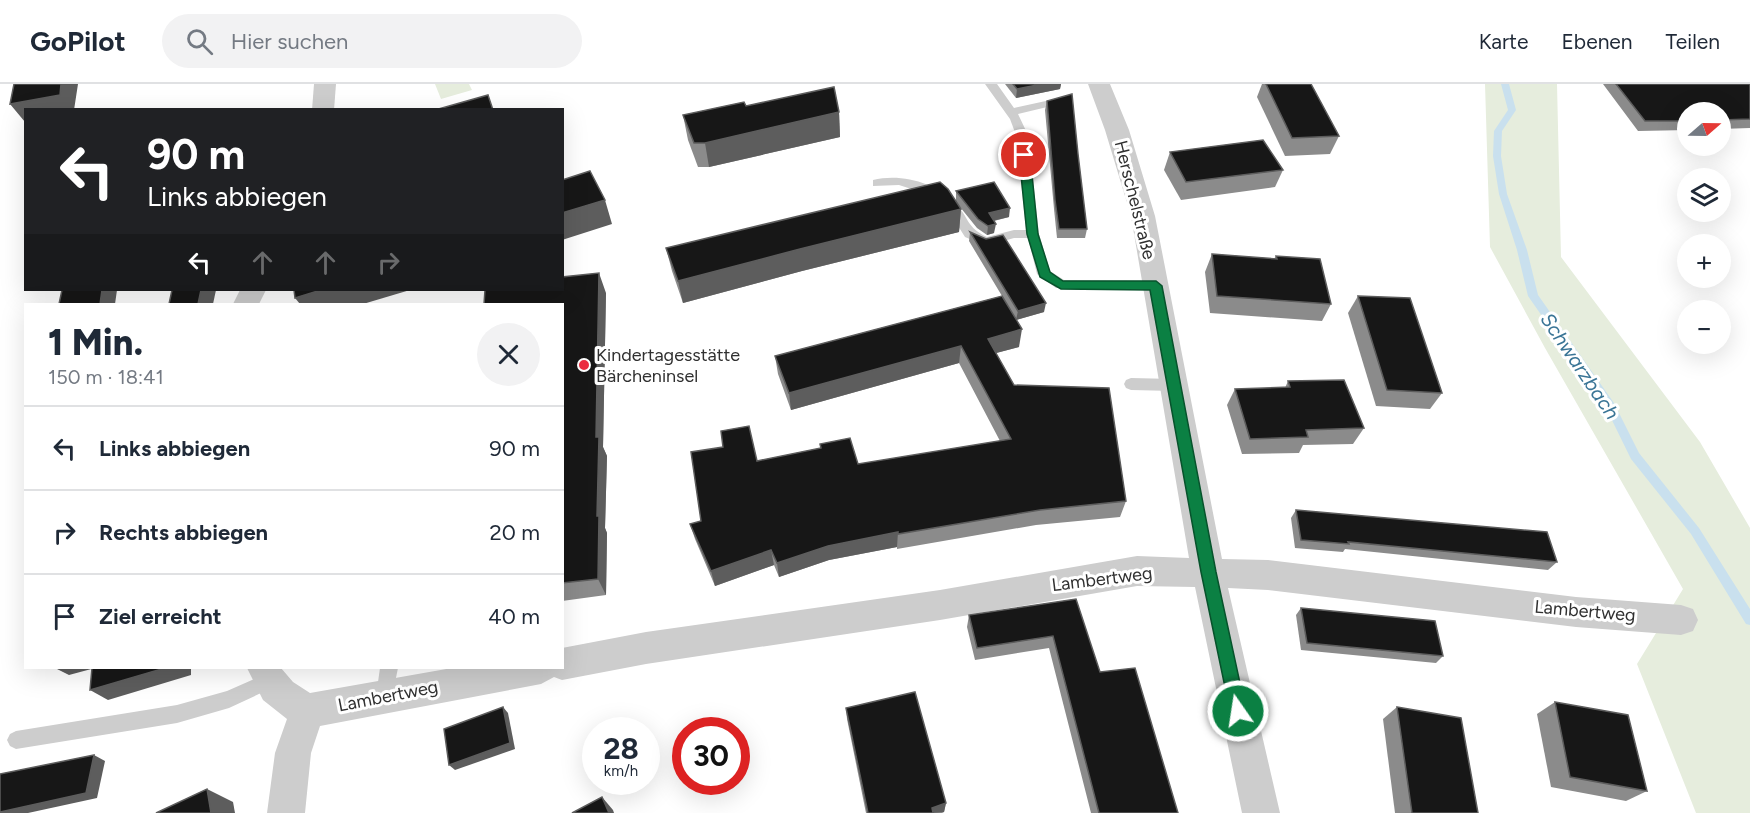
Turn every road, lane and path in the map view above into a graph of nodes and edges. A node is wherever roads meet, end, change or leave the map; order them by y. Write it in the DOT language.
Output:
graph roads {
  1 [pos="325,84"];
  2 [pos="991,84"];
  3 [pos="1099,84"];
  4 [pos="1064,100"];
  5 [pos="323,108"];
  6 [pos="1011,112"];
  7 [pos="877,183"];
  8 [pos="1033,234"];
  9 [pos="1156,286"];
  10 [pos="1131,384"];
  11 [pos="1174,385"];
  12 [pos="1208,572"];
  13 [pos="1681,620"];
  14 [pos="564,664"];
  15 [pos="530,669"];
  16 [pos="266,674"];
  17 [pos="387,682"];
  18 [pos="307,711"];
  19 [pos="16,740"];
  20 [pos="286,813"];
  21 [pos="1261,813"];
  1 -- 5 [label="street"];
  2 -- 6 [label="lane"];
  3 -- 9 [label="street, Herschelstraße"];
  4 -- 6 [label="lane"];
  6 -- 8 [label="lane"];
  7 -- 8 [label="lane"];
  8 -- 9 [label="lane"];
  9 -- 11 [label="street, Herschelstraße"];
  10 -- 11 [label="lane"];
  11 -- 12 [label="street, Herschelstraße"];
  12 -- 13 [label="street, Lambertweg"];
  12 -- 14 [label="street, Lambertweg"];
  12 -- 21 [label="street, Herschelstraße"];
  15 -- 17 [label="street, Lambertweg"];
  16 -- 18 [label="street"];
  16 -- 19 [label="lane"];
  17 -- 18 [label="street, Lambertweg"];
  18 -- 20 [label="street"];
}
